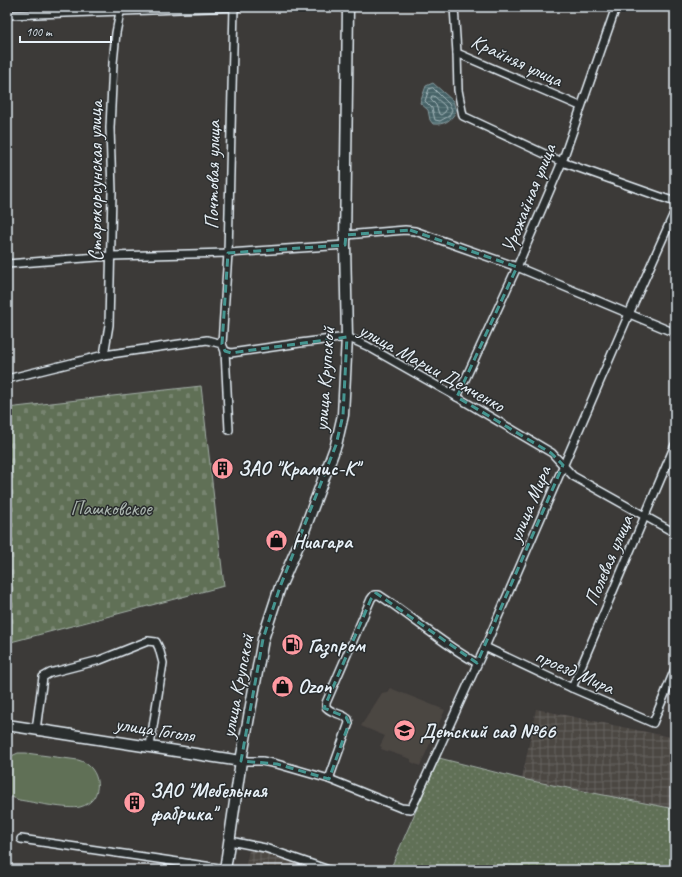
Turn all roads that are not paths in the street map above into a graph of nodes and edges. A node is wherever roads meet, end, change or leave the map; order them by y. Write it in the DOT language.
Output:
graph roads {
  1 [pos="234,7"];
  2 [pos="238,7"];
  3 [pos="348,7"];
  4 [pos="454,7"];
  5 [pos="616,7"];
  6 [pos="121,9"];
  7 [pos="7,15"];
  8 [pos="456,53"];
  9 [pos="580,106"];
  10 [pos="562,162"];
  11 [pos="675,202"];
  12 [pos="675,211"];
  13 [pos="345,240"];
  14 [pos="228,253"];
  15 [pos="111,256"];
  16 [pos="7,264"];
  17 [pos="517,267"];
  18 [pos="628,314"];
  19 [pos="675,333"];
  20 [pos="347,337"];
  21 [pos="224,348"];
  22 [pos="104,355"];
  23 [pos="7,379"];
  24 [pos="457,397"];
  25 [pos="229,430"];
  26 [pos="675,445"];
  27 [pos="563,465"];
  28 [pos="644,516"];
  29 [pos="675,533"];
  30 [pos="484,647"];
  31 [pos="477,663"];
  32 [pos="675,669"];
  33 [pos="572,688"];
  34 [pos="7,725"];
  35 [pos="36,730"];
  36 [pos="150,746"];
  37 [pos="241,761"];
  38 [pos="329,779"];
  39 [pos="411,809"];
  40 [pos="21,839"];
  41 [pos="230,841"];
  42 [pos="226,869"];
  43 [pos="329,870"];
  1 -- 2 [label="street"];
  1 -- 6 [label="street"];
  1 -- 14 [label="street, Почтовая улица"];
  3 -- 13 [label="street, улица Крупской"];
  4 -- 8 [label="street, Крайняя улица"];
  5 -- 9 [label="street, Урожайная улица"];
  6 -- 7 [label="street"];
  6 -- 15 [label="street, Старокорсунская улица"];
  8 -- 9 [label="street, Крайняя улица"];
  8 -- 10 [label="street"];
  9 -- 10 [label="street, Урожайная улица"];
  10 -- 11 [label="street"];
  10 -- 17 [label="street, Урожайная улица"];
  12 -- 18 [label="street, улица Мира"];
  13 -- 14 [label="street"];
  13 -- 17 [label="street"];
  13 -- 20 [label="street, улица Крупской"];
  14 -- 15 [label="street"];
  14 -- 21 [label="street, Почтовая улица"];
  15 -- 16 [label="street"];
  15 -- 22 [label="street, Старокорсунская улица"];
  17 -- 18 [label="street"];
  17 -- 24 [label="street, Урожайная улица"];
  18 -- 19 [label="street"];
  18 -- 27 [label="street, улица Мира"];
  20 -- 21 [label="street, улица Марии Демченко"];
  20 -- 24 [label="street, улица Марии Демченко"];
  20 -- 37 [label="street, улица Крупской"];
  21 -- 22 [label="street, улица Марии Демченко"];
  21 -- 25 [label="street, Почтовая улица"];
  22 -- 23 [label="street, улица Марии Демченко"];
  24 -- 27 [label="street, улица Марии Демченко"];
  26 -- 28 [label="street, Полевая улица"];
  27 -- 28 [label="street, улица Марии Демченко"];
  27 -- 30 [label="street, улица Мира"];
  28 -- 29 [label="street, улица Марии Демченко"];
  28 -- 33 [label="street, Полевая улица"];
  30 -- 31 [label="street, улица Мира"];
  30 -- 33 [label="street, проезд Мира"];
  31 -- 38 [label="street"];
  31 -- 39 [label="street, улица Мира"];
  32 -- 33 [label="street, проезд Мира"];
  34 -- 35 [label="street, улица Гоголя"];
  35 -- 36 [label="street, улица Гоголя"];
  35 -- 36 [label="street"];
  36 -- 37 [label="street, улица Гоголя"];
  37 -- 38 [label="street, улица Гоголя"];
  37 -- 41 [label="street"];
  38 -- 39 [label="street, улица Гоголя"];
  40 -- 42 [label="street"];
  41 -- 42 [label="street"];
  41 -- 43 [label="street"];
}
